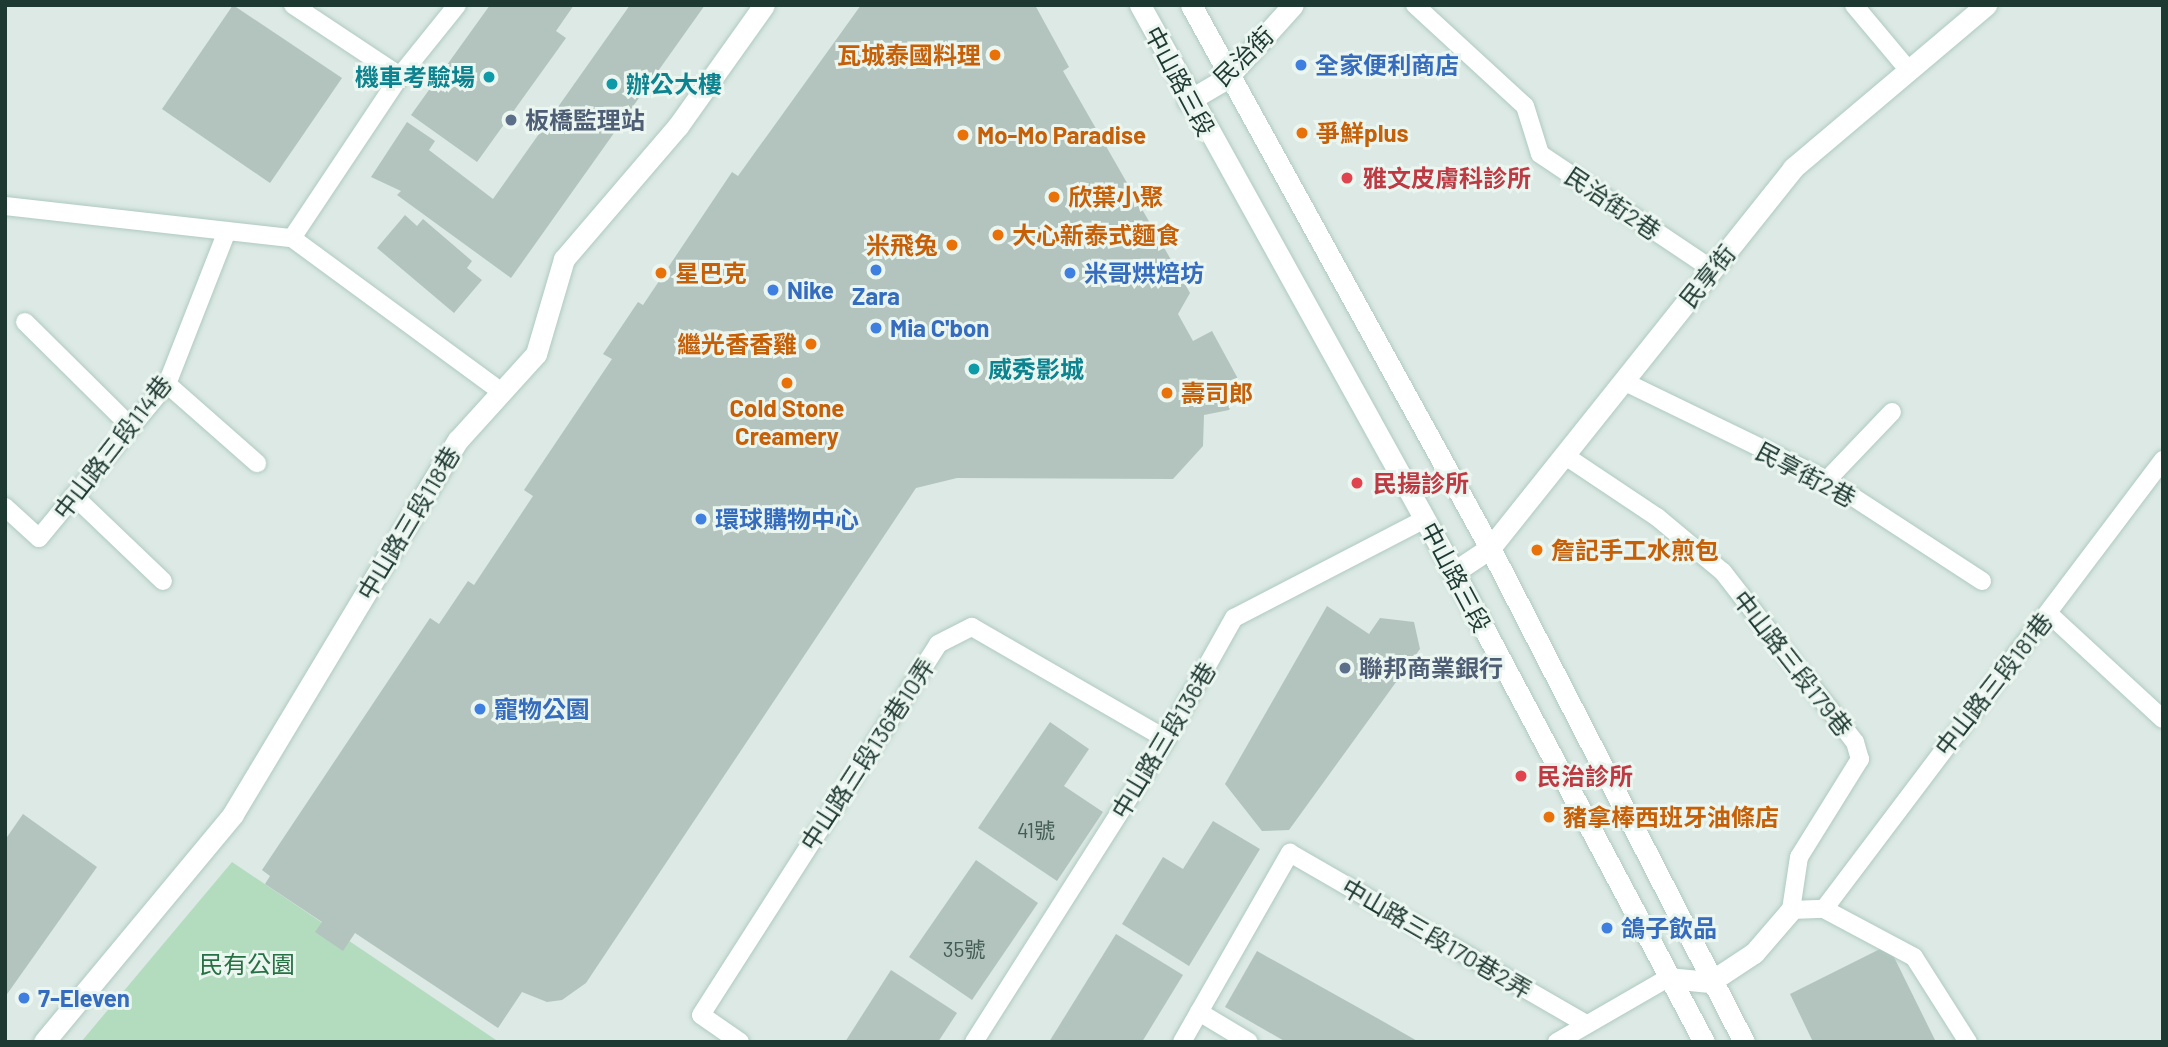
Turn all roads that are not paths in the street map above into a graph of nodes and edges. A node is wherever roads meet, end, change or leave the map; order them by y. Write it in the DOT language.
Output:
graph roads {
  1 [pos="293,5"];
  2 [pos="457,5"];
  3 [pos="764,5"];
  4 [pos="1140,5"];
  5 [pos="1191,5"];
  6 [pos="1293,5"];
  7 [pos="1415,5"];
  8 [pos="1854,5"];
  9 [pos="1986,5"];
  10 [pos="1906,67"];
  11 [pos="400,76"];
  12 [pos="1227,78"];
  13 [pos="1188,101"];
  14 [pos="5,205"];
  15 [pos="227,231"];
  16 [pos="292,238"];
  17 [pos="1712,269"];
  18 [pos="25,322"];
  19 [pos="1623,381"];
  20 [pos="167,384"];
  21 [pos="502,392"];
  22 [pos="1892,412"];
  23 [pos="131,427"];
  24 [pos="1564,455"];
  25 [pos="2163,460"];
  26 [pos="257,463"];
  27 [pos="1827,480"];
  28 [pos="74,496"];
  29 [pos="5,507"];
  30 [pos="1425,519"];
  31 [pos="1490,548"];
  32 [pos="1454,572"];
  33 [pos="163,581"];
  34 [pos="1982,581"];
  35 [pos="2048,613"];
  36 [pos="2163,719"];
  37 [pos="1166,739"];
  38 [pos="1824,909"];
  39 [pos="1791,910"];
  40 [pos="1668,978"];
  41 [pos="1710,982"];
  42 [pos="1199,1012"];
  43 [pos="1585,1023"];
  44 [pos="44,1042"];
  45 [pos="740,1042"];
  46 [pos="974,1042"];
  47 [pos="1182,1042"];
  48 [pos="1249,1042"];
  49 [pos="1557,1042"];
  50 [pos="1704,1042"];
  51 [pos="1744,1042"];
  52 [pos="1968,1042"];
  1 -- 11 [label="lane"];
  2 -- 11 [label="lane"];
  3 -- 21 [label="street, 中山路三段118巷"];
  4 -- 13 [label="street, 中山路三段"];
  5 -- 12 [label="street, 中山路三段"];
  6 -- 12 [label="street, 民治街"];
  7 -- 17 [label="lane, 民治街2巷"];
  8 -- 10 [label="lane"];
  9 -- 10 [label="street, 民享街"];
  10 -- 17 [label="street, 民享街"];
  11 -- 16 [label="lane"];
  12 -- 13 [label="street, 民治街"];
  12 -- 31 [label="street, 中山路三段"];
  13 -- 30 [label="street, 中山路三段"];
  14 -- 15 [label="lane"];
  15 -- 16 [label="lane"];
  15 -- 20 [label="lane, 中山路三段114巷"];
  16 -- 21 [label="lane"];
  17 -- 19 [label="street, 民享街"];
  18 -- 23 [label="lane"];
  19 -- 24 [label="street, 民享街"];
  19 -- 27 [label="lane, 民享街2巷"];
  20 -- 23 [label="lane, 中山路三段114巷"];
  20 -- 26 [label="lane"];
  21 -- 44 [label="street, 中山路三段118巷"];
  22 -- 27 [label="lane"];
  23 -- 28 [label="lane, 中山路三段114巷"];
  24 -- 31 [label="street, 民享街"];
  24 -- 39 [label="lane, 中山路三段179巷"];
  25 -- 35 [label="lane, 中山路三段181巷"];
  27 -- 34 [label="lane, 民享街2巷"];
  28 -- 29 [label="lane, 中山路三段114巷"];
  28 -- 33 [label="lane"];
  30 -- 32 [label="street, 中山路三段"];
  30 -- 37 [label="lane, 中山路三段136巷"];
  31 -- 32 [label="street, 民享街"];
  31 -- 41 [label="street, 中山路三段"];
  32 -- 40 [label="street, 中山路三段"];
  35 -- 36 [label="lane"];
  35 -- 38 [label="lane, 中山路三段181巷"];
  37 -- 45 [label="lane, 中山路三段136巷10弄"];
  37 -- 46 [label="lane, 中山路三段136巷"];
  38 -- 39 [label="lane"];
  38 -- 52 [label="lane"];
  39 -- 41 [label="street"];
  40 -- 41 [label="street"];
  40 -- 43 [label="lane"];
  40 -- 50 [label="street, 中山路三段"];
  41 -- 51 [label="street, 中山路三段"];
  42 -- 43 [label="lane, 中山路三段170巷2弄"];
  42 -- 47 [label="lane"];
  42 -- 48 [label="lane"];
  43 -- 49 [label="lane"];
}
